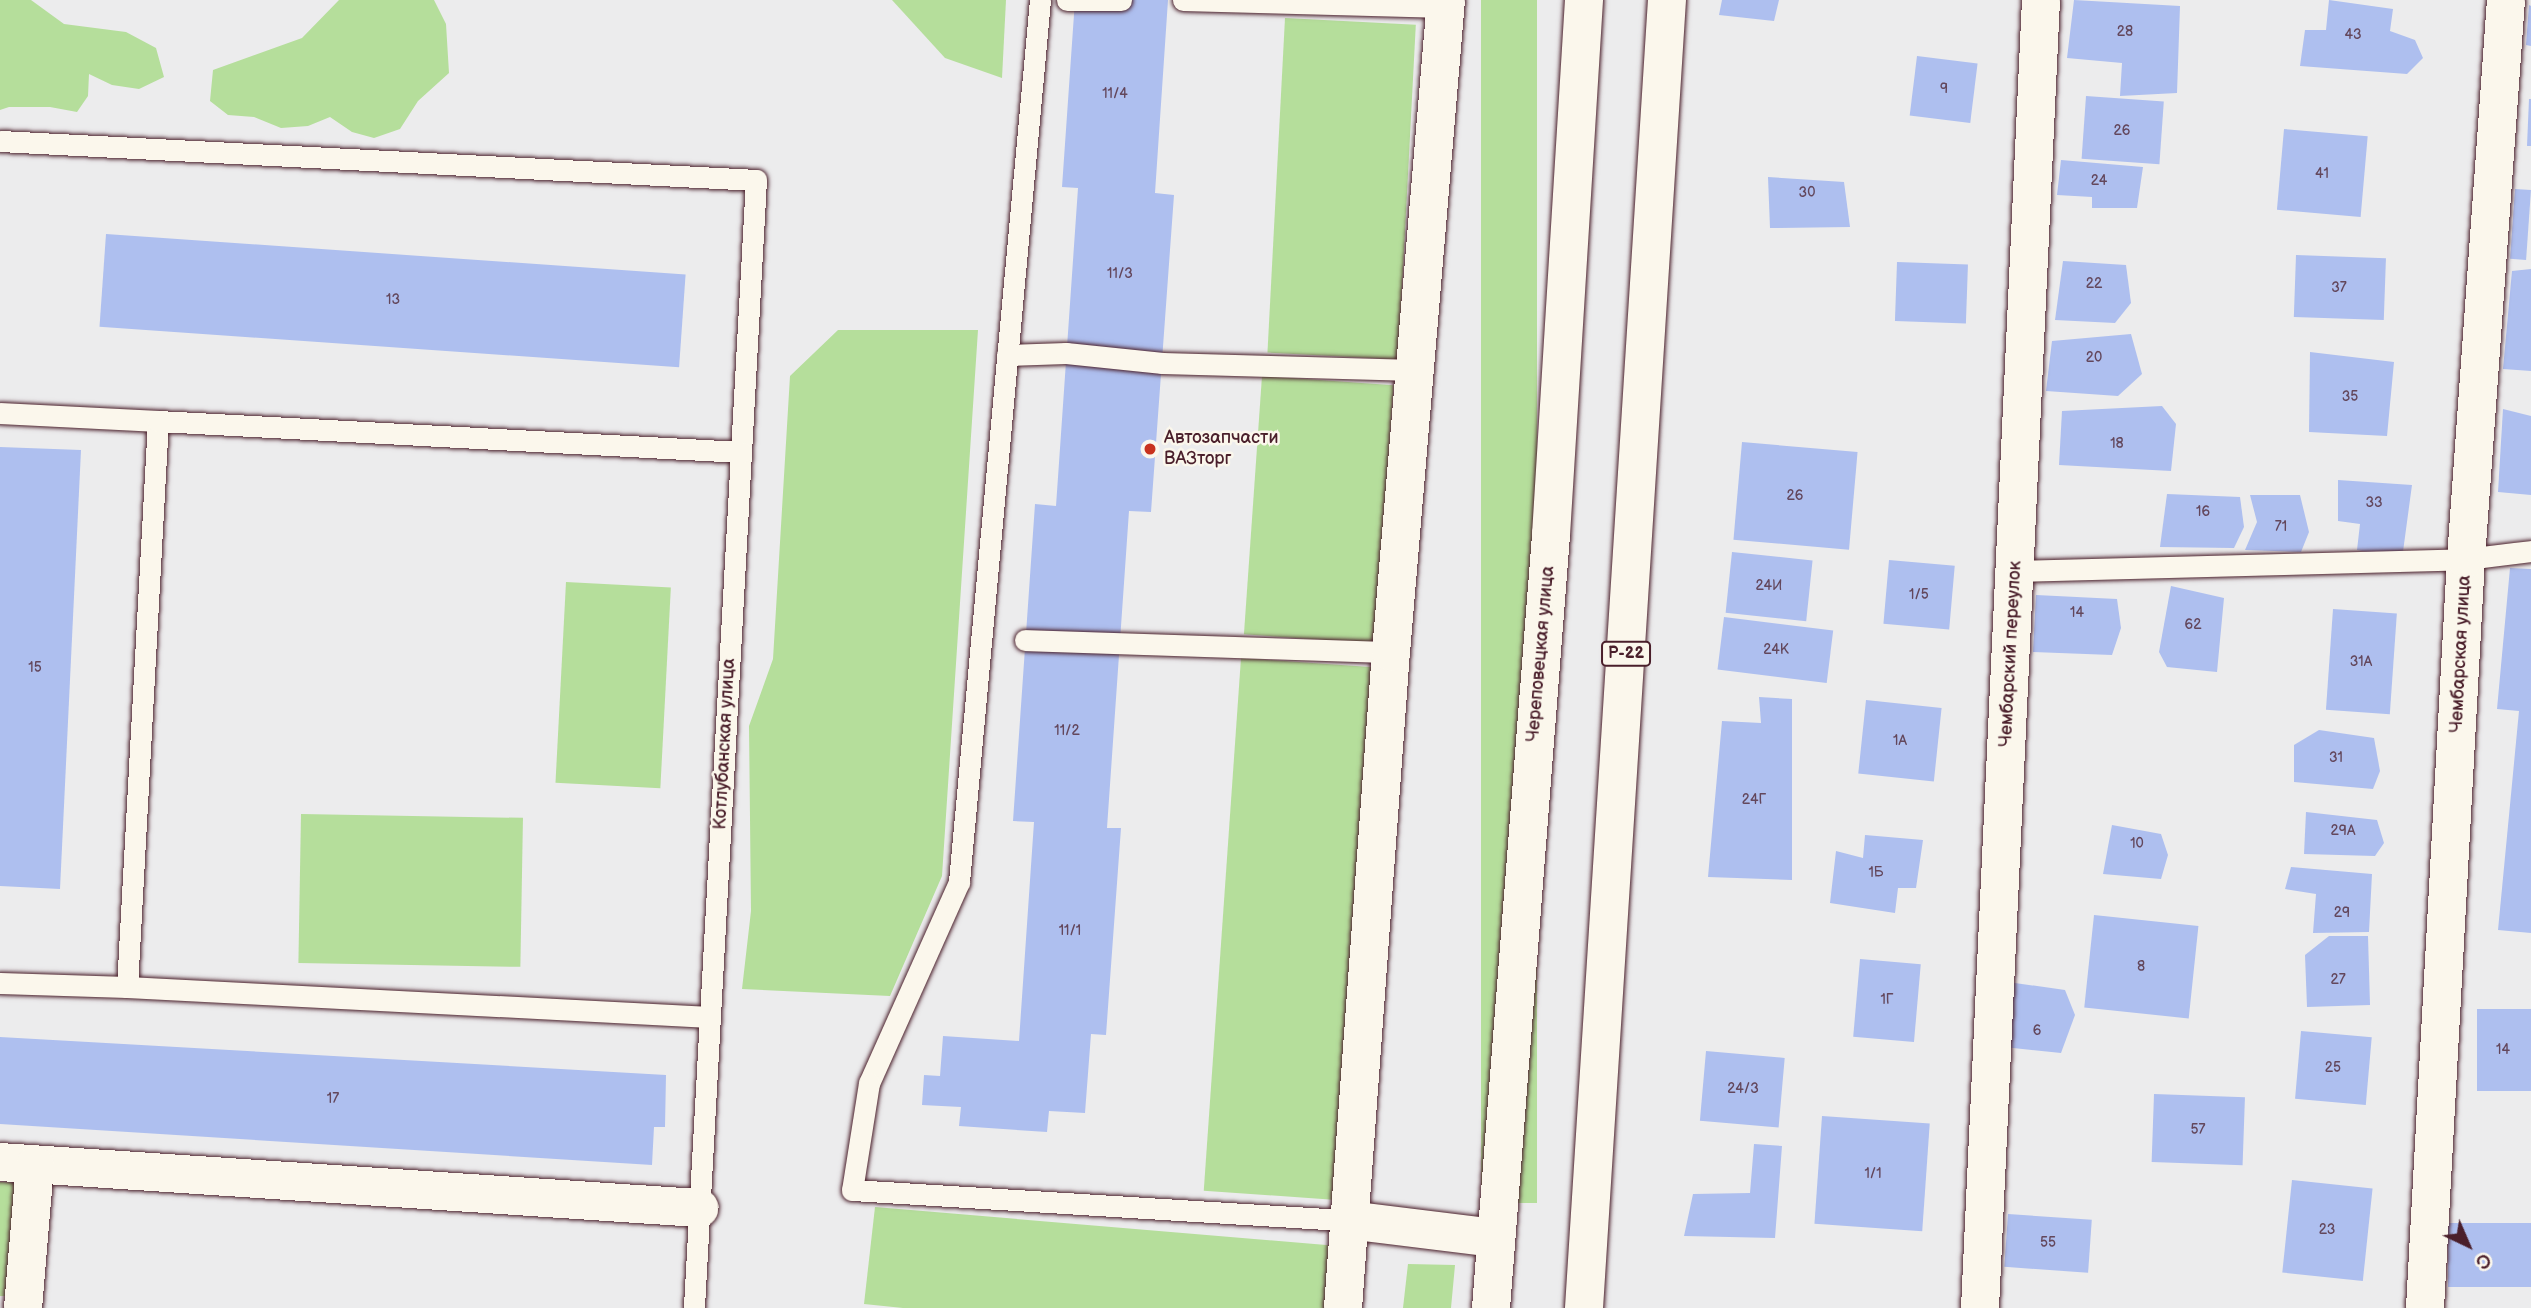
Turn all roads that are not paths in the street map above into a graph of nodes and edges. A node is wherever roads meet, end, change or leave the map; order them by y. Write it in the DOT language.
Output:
graph roads {
  1 [pos="1040,0"];
  2 [pos="1067,0"];
  3 [pos="1121,0"];
  4 [pos="1183,0"];
  5 [pos="1584,0"];
  6 [pos="1667,0"];
  7 [pos="2041,0"];
  8 [pos="2506,0"];
  9 [pos="1446,4"];
  10 [pos="0,141"];
  11 [pos="1007,355"];
  12 [pos="1415,370"];
  13 [pos="0,413"];
  14 [pos="158,421"];
  15 [pos="741,452"];
  16 [pos="2531,551"];
  17 [pos="2466,559"];
  18 [pos="2015,571"];
  19 [pos="1025,640"];
  20 [pos="1391,652"];
  21 [pos="0,983"];
  22 [pos="127,987"];
  23 [pos="710,1017"];
  24 [pos="17,1164"];
  25 [pos="699,1209"];
  26 [pos="1348,1220"];
  27 [pos="1495,1238"];
  28 [pos="23,1308"];
  29 [pos="694,1308"];
  30 [pos="1343,1308"];
  31 [pos="1490,1308"];
  32 [pos="1584,1308"];
  33 [pos="1980,1308"];
  34 [pos="2425,1308"];
  1 -- 11 [label="lane"];
  2 -- 3 [label="lane"];
  4 -- 9 [label="lane"];
  5 -- 27 [label="main road, Череповецкая улица"];
  6 -- 32 [label="main road, Р-22"];
  7 -- 18 [label="main road, Чембарский переулок"];
  8 -- 17 [label="main road, Чембарская улица"];
  9 -- 12 [label="main road"];
  10 -- 15 [label="lane, Котлубанская улица"];
  11 -- 12 [label="lane"];
  11 -- 26 [label="lane"];
  12 -- 20 [label="main road"];
  13 -- 14 [label="lane"];
  14 -- 15 [label="lane"];
  14 -- 22 [label="lane"];
  15 -- 23 [label="lane, Котлубанская улица"];
  16 -- 17 [label="lane"];
  17 -- 18 [label="lane"];
  17 -- 34 [label="main road, Чембарская улица"];
  18 -- 33 [label="main road, Чембарский переулок"];
  19 -- 20 [label="lane"];
  20 -- 26 [label="main road"];
  21 -- 22 [label="lane"];
  22 -- 23 [label="lane"];
  23 -- 25 [label="lane, Котлубанская улица"];
  24 -- 25 [label="main road"];
  24 -- 28 [label="main road"];
  25 -- 29 [label="lane, Котлубанская улица"];
  26 -- 27 [label="main road"];
  26 -- 30 [label="main road"];
  27 -- 31 [label="main road, Череповецкая улица"];
}
